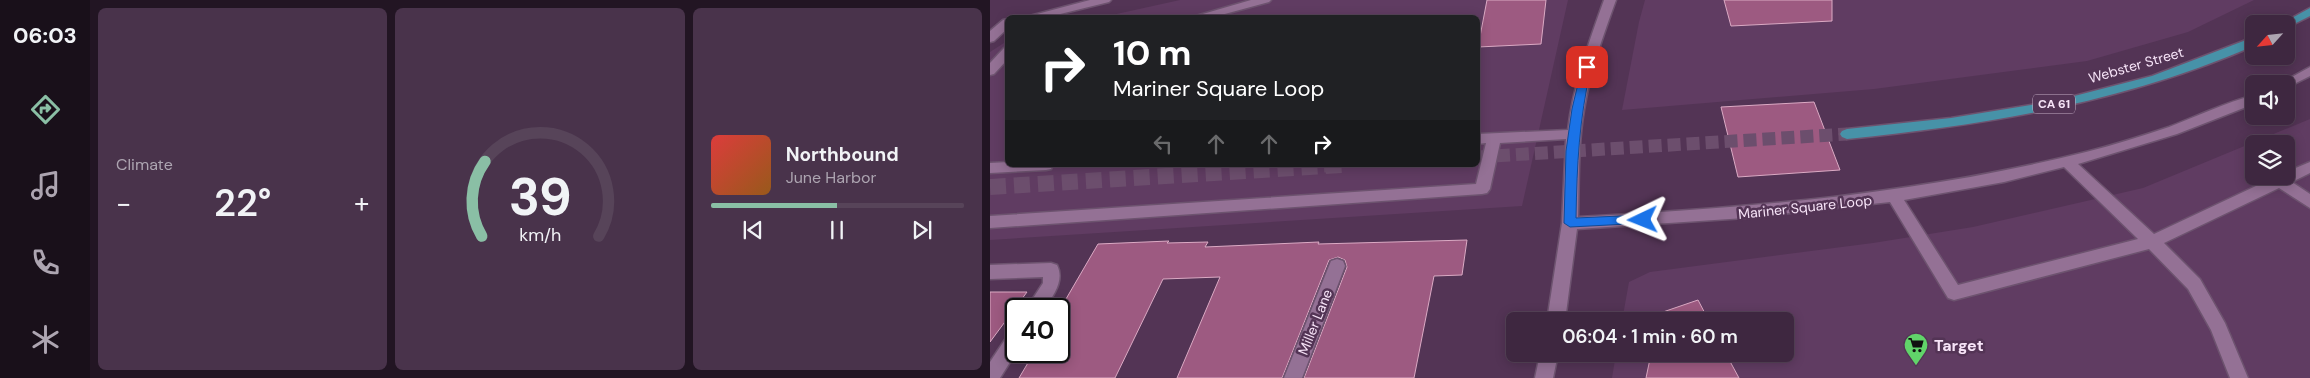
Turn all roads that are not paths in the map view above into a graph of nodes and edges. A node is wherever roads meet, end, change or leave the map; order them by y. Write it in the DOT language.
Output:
graph roads {
  1 [pos="1105,0"];
  2 [pos="1265,0"];
  3 [pos="1610,0"];
  4 [pos="2310,11"];
  5 [pos="1043,15"];
  6 [pos="1206,15"];
  7 [pos="2295,20"];
  8 [pos="1005,22"];
  9 [pos="1005,24"];
  10 [pos="990,26"];
  11 [pos="990,38"];
  12 [pos="2245,45"];
  13 [pos="1005,54"];
  14 [pos="1005,67"];
  15 [pos="990,71"];
  16 [pos="2310,71"];
  17 [pos="2295,79"];
  18 [pos="2245,103"];
  19 [pos="1574,134"];
  20 [pos="1847,134"];
  21 [pos="1494,138"];
  22 [pos="1480,139"];
  23 [pos="2067,162"];
  24 [pos="1009,167"];
  25 [pos="2310,167"];
  26 [pos="990,168"];
  27 [pos="2295,174"];
  28 [pos="2272,185"];
  29 [pos="2286,185"];
  30 [pos="1895,196"];
  31 [pos="2310,202"];
  32 [pos="990,222"];
  33 [pos="1570,223"];
  34 [pos="2152,242"];
  35 [pos="1338,266"];
  36 [pos="990,272"];
  37 [pos="1042,298"];
  38 [pos="1557,312"];
  39 [pos="1005,355"];
  40 [pos="1547,362"];
  41 [pos="990,378"];
  42 [pos="1293,378"];
  43 [pos="1544,378"];
  44 [pos="2239,378"];
  1 -- 5 [label="street"];
  2 -- 6 [label="street"];
  3 -- 19 [label="street"];
  4 -- 7 [label="main road"];
  8 -- 10 [label="street"];
  9 -- 11 [label="street"];
  12 -- 20 [label="main road, Webster Street / CA 61"];
  13 -- 15 [label="street"];
  14 -- 15 [label="street"];
  16 -- 17 [label="street"];
  18 -- 23 [label="street, Mariner Square Loop"];
  19 -- 21 [label="street"];
  19 -- 33 [label="street"];
  21 -- 22 [label="street"];
  21 -- 32 [label="street"];
  23 -- 30 [label="street, Mariner Square Loop"];
  23 -- 34 [label="street"];
  24 -- 26 [label="street"];
  25 -- 27 [label="street"];
  28 -- 34 [label="street"];
  29 -- 31 [label="street"];
  30 -- 33 [label="street, Mariner Square Loop"];
  30 -- 34 [label="street"];
  33 -- 38 [label="street"];
  34 -- 44 [label="street"];
  35 -- 42 [label="street, Miller Lane"];
  36 -- 37 [label="street"];
  39 -- 41 [label="street"];
  40 -- 43 [label="street"];
}
